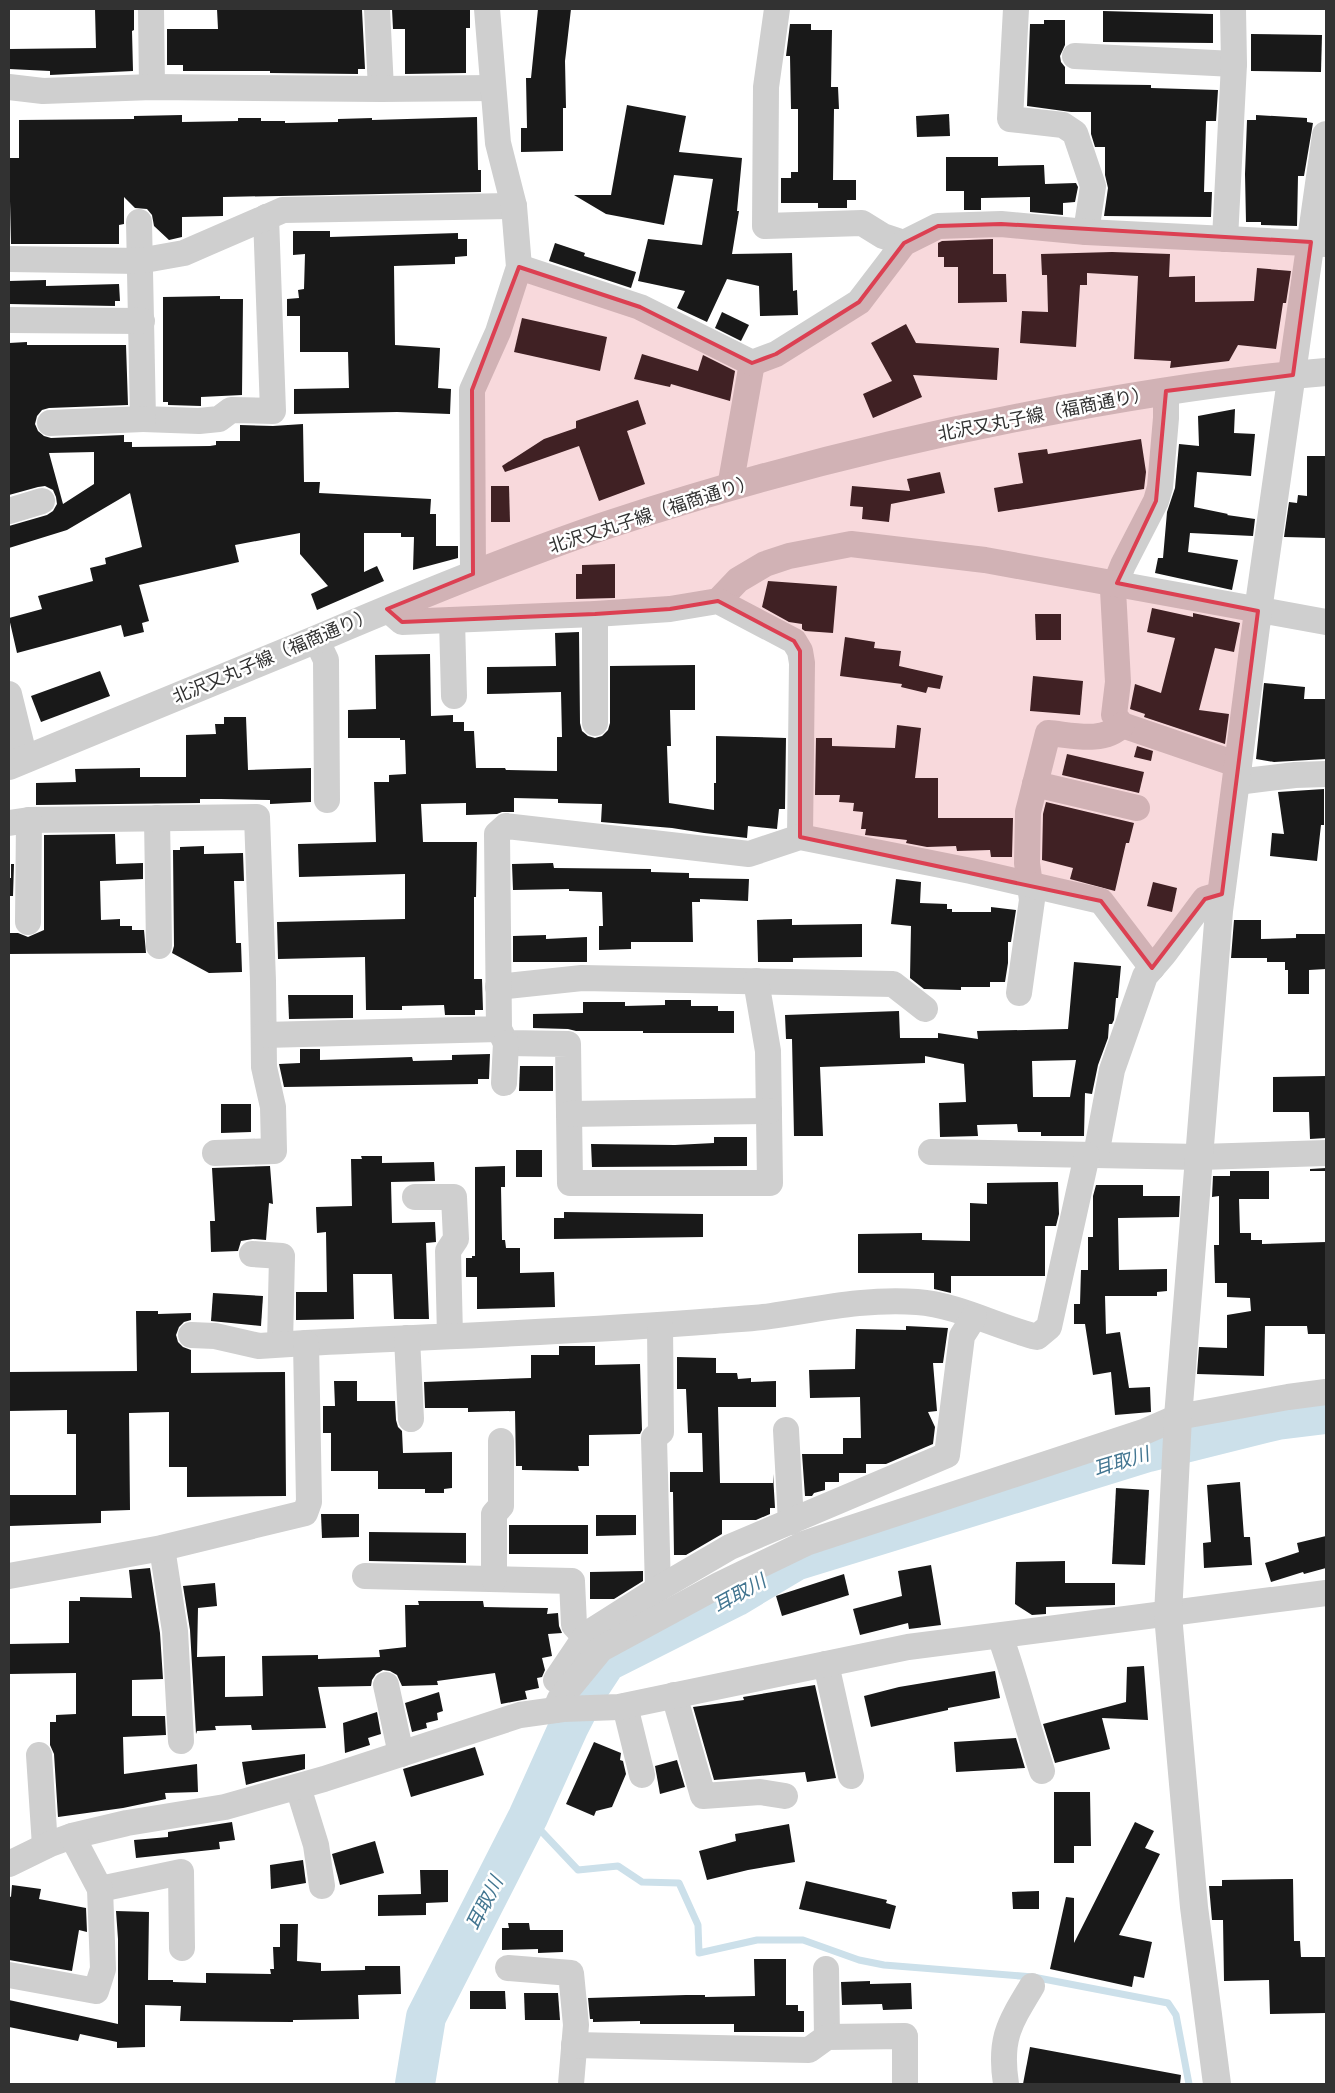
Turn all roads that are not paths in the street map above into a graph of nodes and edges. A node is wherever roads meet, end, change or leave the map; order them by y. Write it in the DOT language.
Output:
graph roads {
  1 [pos="151,9"];
  2 [pos="377,9"];
  3 [pos="487,9"];
  4 [pos="777,9"];
  5 [pos="1016,9"];
  6 [pos="1233,9"];
  7 [pos="1075,56"];
  8 [pos="1234,64"];
  9 [pos="9,87"];
  10 [pos="152,87"];
  11 [pos="493,88"];
  12 [pos="381,89"];
  13 [pos="1326,135"];
  14 [pos="514,206"];
  15 [pos="266,217"];
  16 [pos="139,222"];
  17 [pos="1086,232"];
  18 [pos="1225,239"];
  19 [pos="904,243"];
  20 [pos="1319,243"];
  21 [pos="9,259"];
  22 [pos="139,261"];
  23 [pos="520,268"];
  24 [pos="9,320"];
  25 [pos="142,320"];
  26 [pos="752,363"];
  27 [pos="1326,372"];
  28 [pos="1293,375"];
  29 [pos="1166,391"];
  30 [pos="143,420"];
  31 [pos="50,423"];
  32 [pos="730,487"];
  33 [pos="42,501"];
  34 [pos="9,511"];
  35 [pos="474,574"];
  36 [pos="1117,583"];
  37 [pos="718,601"];
  38 [pos="387,609"];
  39 [pos="1258,610"];
  40 [pos="596,614"];
  41 [pos="452,620"];
  42 [pos="1326,622"];
  43 [pos="316,639"];
  44 [pos="9,694"];
  45 [pos="454,696"];
  46 [pos="595,723"];
  47 [pos="1122,725"];
  48 [pos="17,762"];
  49 [pos="1238,774"];
  50 [pos="1326,774"];
  51 [pos="1035,784"];
  52 [pos="327,800"];
  53 [pos="1137,808"];
  54 [pos="157,818"];
  55 [pos="19,822"];
  56 [pos="800,836"];
  57 [pos="1030,884"];
  58 [pos="1222,894"];
  59 [pos="28,922"];
  60 [pos="159,946"];
  61 [pos="1152,968"];
  62 [pos="756,981"];
  63 [pos="498,987"];
  64 [pos="1019,993"];
  65 [pos="925,1009"];
  66 [pos="264,1035"];
  67 [pos="502,1036"];
  68 [pos="504,1083"];
  69 [pos="769,1111"];
  70 [pos="569,1114"];
  71 [pos="931,1152"];
  72 [pos="215,1153"];
  73 [pos="1326,1153"];
  74 [pos="1091,1155"];
  75 [pos="1200,1157"];
  76 [pos="415,1197"];
  77 [pos="252,1254"];
  78 [pos="974,1317"];
  79 [pos="660,1325"];
  80 [pos="191,1335"];
  81 [pos="450,1336"];
  82 [pos="407,1338"];
  83 [pos="306,1343"];
  84 [pos="280,1344"];
  85 [pos="1326,1392"];
  86 [pos="411,1419"];
  87 [pos="1177,1419"];
  88 [pos="786,1430"];
  89 [pos="501,1442"];
  90 [pos="791,1522"];
  91 [pos="162,1548"];
  92 [pos="9,1576"];
  93 [pos="365,1576"];
  94 [pos="494,1579"];
  95 [pos="658,1589"];
  96 [pos="1326,1593"];
  97 [pos="1168,1615"];
  98 [pos="1000,1636"];
  99 [pos="585,1637"];
  100 [pos="826,1664"];
  101 [pos="386,1685"];
  102 [pos="674,1696"];
  103 [pos="622,1706"];
  104 [pos="553,1711"];
  105 [pos="182,1741"];
  106 [pos="401,1754"];
  107 [pos="39,1755"];
  108 [pos="1042,1771"];
  109 [pos="642,1775"];
  110 [pos="851,1776"];
  111 [pos="298,1786"];
  112 [pos="785,1796"];
  113 [pos="72,1836"];
  114 [pos="45,1846"];
  115 [pos="9,1864"];
  116 [pos="322,1886"];
  117 [pos="100,1889"];
  118 [pos="182,1948"];
  119 [pos="508,1968"];
  120 [pos="826,1969"];
  121 [pos="9,1975"];
  122 [pos="1032,1986"];
  123 [pos="827,2037"];
  124 [pos="574,2045"];
  125 [pos="571,2084"];
  126 [pos="905,2084"];
  127 [pos="1006,2084"];
  128 [pos="1217,2084"];
  1 -- 10 [label="street"];
  2 -- 12 [label="street"];
  3 -- 11 [label="street"];
  4 -- 19 [label="street"];
  5 -- 17 [label="street"];
  6 -- 8 [label="street"];
  7 -- 8 [label="street"];
  8 -- 18 [label="street"];
  9 -- 10 [label="street"];
  10 -- 12 [label="street"];
  11 -- 12 [label="street"];
  11 -- 14 [label="street"];
  13 -- 20 [label="street"];
  14 -- 15 [label="street"];
  14 -- 23 [label="street"];
  15 -- 22 [label="street"];
  15 -- 30 [label="street"];
  16 -- 22 [label="street"];
  17 -- 18 [label="street"];
  17 -- 19 [label="street"];
  18 -- 20 [label="street"];
  19 -- 26 [label="street"];
  20 -- 28 [label="street"];
  21 -- 22 [label="street"];
  22 -- 25 [label="street"];
  23 -- 26 [label="street"];
  23 -- 35 [label="street"];
  24 -- 25 [label="street"];
  25 -- 30 [label="street"];
  26 -- 32 [label="street"];
  27 -- 28 [label="street, 北沢又丸子線（福商通り）"];
  28 -- 29 [label="street, 北沢又丸子線（福商通り）"];
  28 -- 39 [label="street"];
  29 -- 32 [label="street, 北沢又丸子線（福商通り）"];
  29 -- 36 [label="street"];
  30 -- 31 [label="street"];
  32 -- 35 [label="street, 北沢又丸子線（福商通り）"];
  33 -- 34 [label="street"];
  35 -- 38 [label="street, 北沢又丸子線（福商通り）"];
  36 -- 37 [label="street"];
  36 -- 39 [label="street"];
  36 -- 47 [label="street"];
  37 -- 40 [label="street"];
  37 -- 56 [label="street"];
  38 -- 41 [label="street"];
  38 -- 43 [label="street, 北沢又丸子線（福商通り）"];
  39 -- 42 [label="street"];
  39 -- 49 [label="street"];
  40 -- 41 [label="street"];
  40 -- 46 [label="street"];
  41 -- 45 [label="street"];
  43 -- 48 [label="street, 北沢又丸子線（福商通り）"];
  43 -- 52 [label="street"];
  44 -- 48 [label="street"];
  47 -- 49 [label="street"];
  47 -- 51 [label="street"];
  49 -- 50 [label="street"];
  49 -- 58 [label="street"];
  51 -- 53 [label="street"];
  51 -- 57 [label="street"];
  54 -- 55 [label="street"];
  54 -- 60 [label="street"];
  54 -- 66 [label="street"];
  55 -- 59 [label="street"];
  56 -- 57 [label="street"];
  56 -- 63 [label="street"];
  57 -- 61 [label="street"];
  57 -- 64 [label="street"];
  58 -- 61 [label="street"];
  58 -- 75 [label="street"];
  61 -- 74 [label="street"];
  62 -- 63 [label="street"];
  62 -- 65 [label="street"];
  62 -- 69 [label="street"];
  63 -- 67 [label="street"];
  66 -- 67 [label="street"];
  66 -- 72 [label="street"];
  67 -- 68 [label="street"];
  67 -- 70 [label="street"];
  69 -- 70 [label="street"];
  69 -- 70 [label="street"];
  71 -- 74 [label="street"];
  73 -- 75 [label="street"];
  74 -- 75 [label="street"];
  74 -- 78 [label="street"];
  75 -- 87 [label="street"];
  76 -- 81 [label="street"];
  77 -- 84 [label="street"];
  78 -- 79 [label="street"];
  78 -- 90 [label="street"];
  79 -- 81 [label="street"];
  79 -- 95 [label="street"];
  80 -- 84 [label="street"];
  81 -- 82 [label="street"];
  82 -- 83 [label="street"];
  82 -- 86 [label="street"];
  83 -- 84 [label="street"];
  83 -- 91 [label="street"];
  85 -- 87 [label="street"];
  87 -- 97 [label="street"];
  87 -- 104 [label="street"];
  88 -- 90 [label="street"];
  89 -- 94 [label="street"];
  90 -- 95 [label="street"];
  91 -- 92 [label="street"];
  91 -- 105 [label="street"];
  93 -- 94 [label="street"];
  94 -- 99 [label="street"];
  95 -- 99 [label="street"];
  96 -- 97 [label="street"];
  97 -- 98 [label="street"];
  97 -- 128 [label="street"];
  98 -- 100 [label="street"];
  98 -- 108 [label="street"];
  99 -- 104 [label="street"];
  100 -- 102 [label="street"];
  100 -- 110 [label="street"];
  101 -- 106 [label="street"];
  102 -- 103 [label="street"];
  102 -- 112 [label="street"];
  103 -- 104 [label="street"];
  103 -- 109 [label="street"];
  104 -- 106 [label="street"];
  106 -- 111 [label="street"];
  107 -- 114 [label="street"];
  111 -- 113 [label="street"];
  111 -- 116 [label="street"];
  113 -- 114 [label="street"];
  113 -- 117 [label="street"];
  114 -- 115 [label="street"];
  117 -- 118 [label="street"];
  117 -- 121 [label="street"];
  119 -- 124 [label="street"];
  120 -- 123 [label="street"];
  122 -- 127 [label="street"];
  123 -- 124 [label="street"];
  123 -- 126 [label="street"];
  124 -- 125 [label="street"];
}
